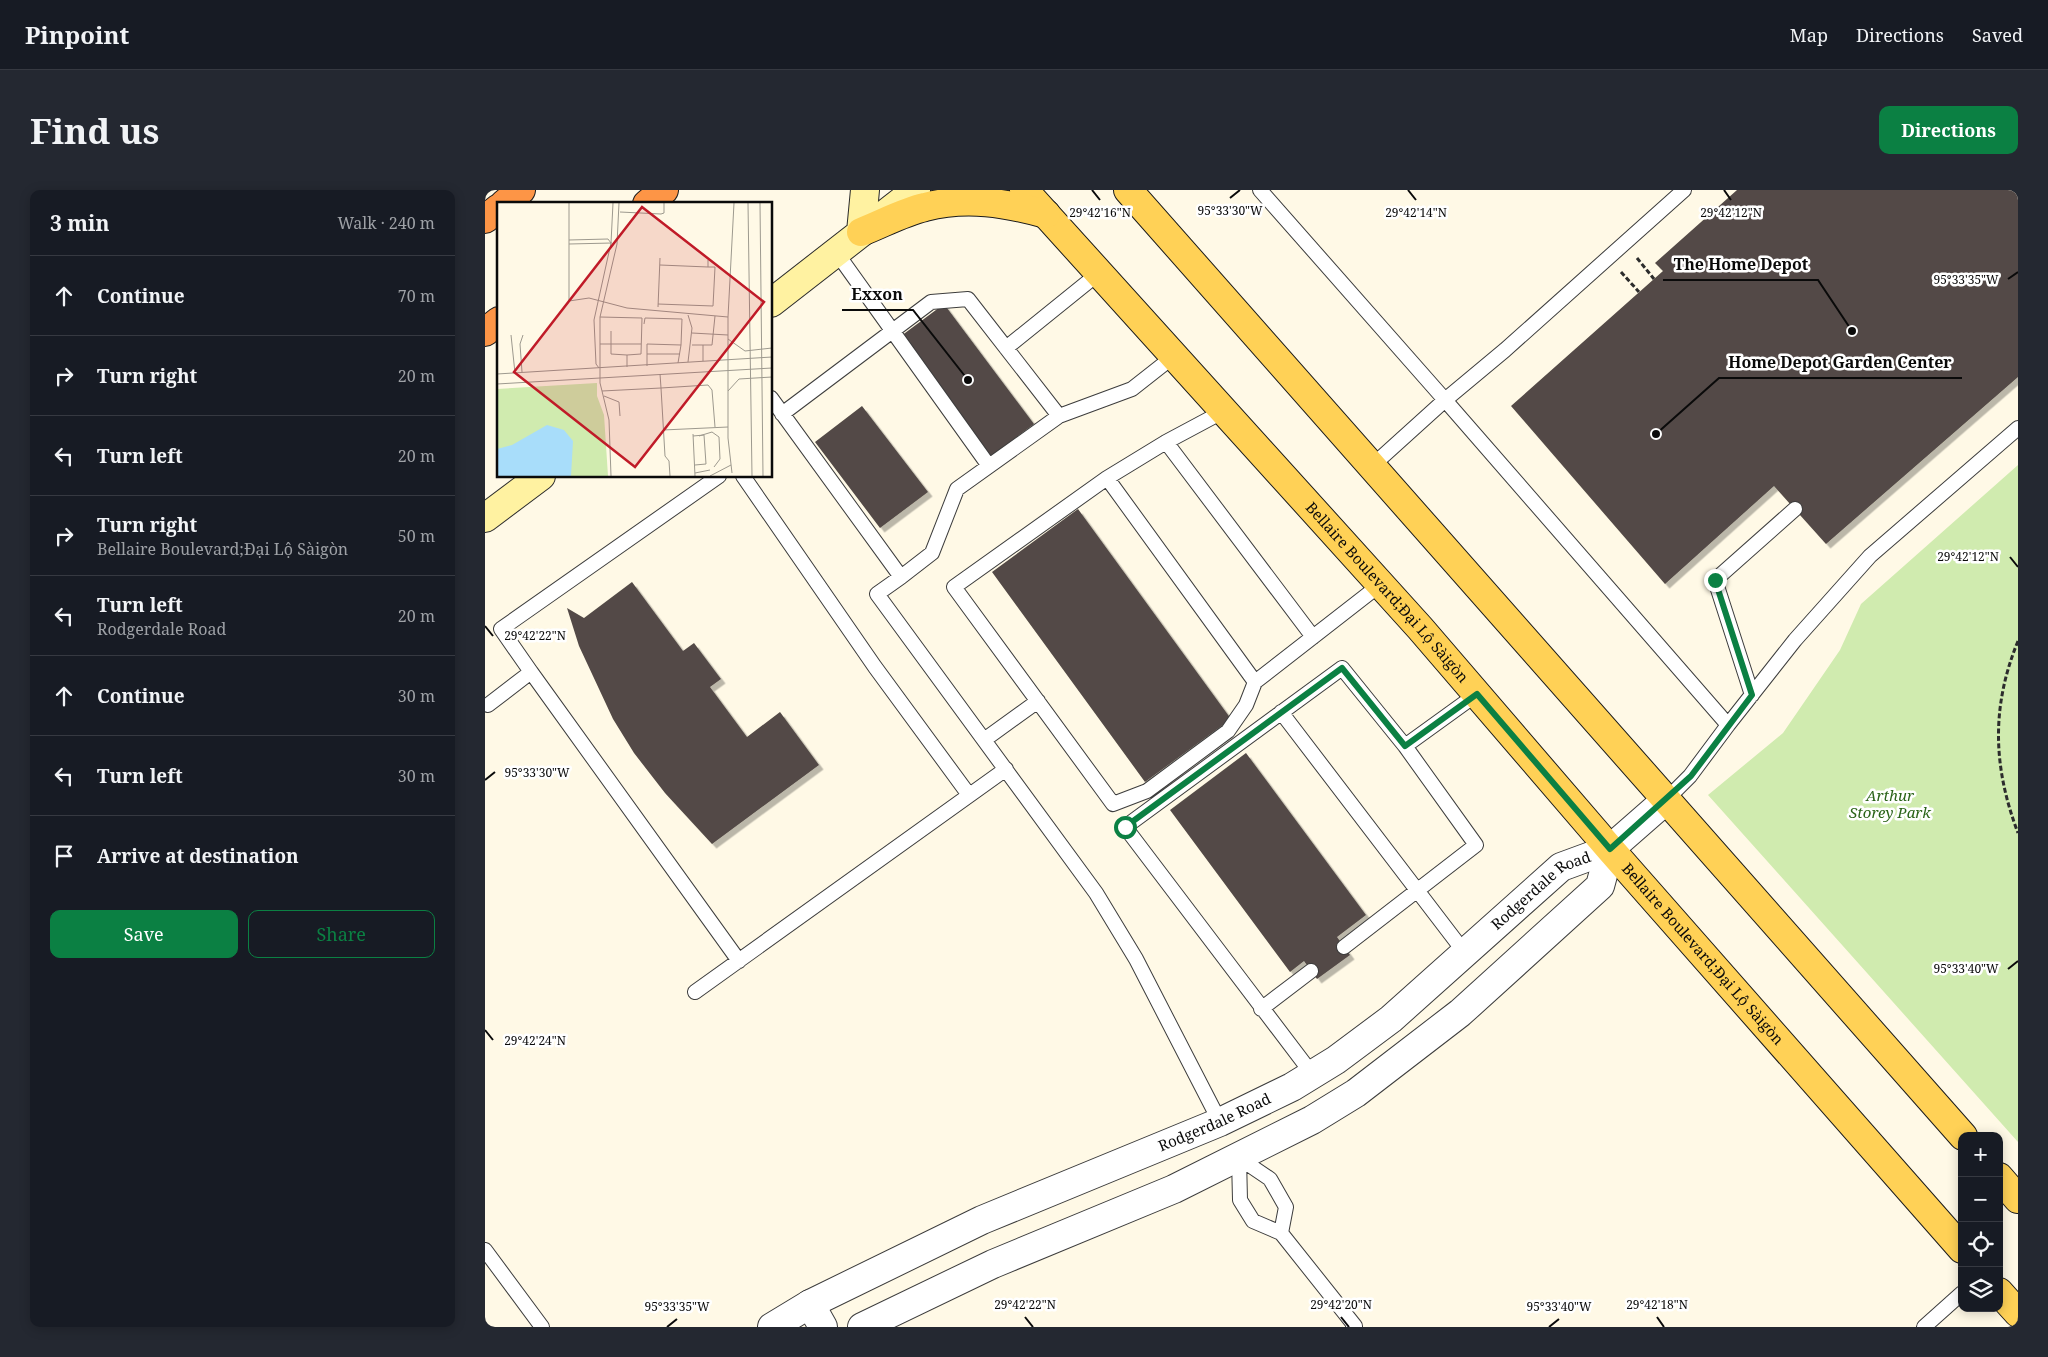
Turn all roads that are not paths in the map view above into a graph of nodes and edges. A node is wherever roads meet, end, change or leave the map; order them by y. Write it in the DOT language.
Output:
graph roads {
  1 [pos="521,190"];
  2 [pos="664,190"];
  3 [pos="865,190"];
  4 [pos="915,190"];
  5 [pos="1024,190"];
  6 [pos="1128,190"];
  7 [pos="1260,190"];
  8 [pos="1679,192"];
  9 [pos="506,202"];
  10 [pos="649,202"];
  11 [pos="497,210"];
  12 [pos="1046,214"];
  13 [pos="485,219"];
  14 [pos="861,232"];
  15 [pos="836,252"];
  16 [pos="1099,273"];
  17 [pos="773,301"];
  18 [pos="497,323"];
  19 [pos="893,331"];
  20 [pos="485,332"];
  21 [pos="1006,348"];
  22 [pos="1174,356"];
  23 [pos="1445,400"];
  24 [pos="773,401"];
  25 [pos="1224,411"];
  26 [pos="782,414"];
  27 [pos="1059,416"];
  28 [pos="2018,428"];
  29 [pos="1166,442"];
  30 [pos="989,466"];
  31 [pos="1372,466"];
  32 [pos="538,478"];
  33 [pos="716,478"];
  34 [pos="744,478"];
  35 [pos="1107,478"];
  36 [pos="1795,509"];
  37 [pos="485,518"];
  38 [pos="901,576"];
  39 [pos="1381,584"];
  40 [pos="1313,637"];
  41 [pos="531,672"];
  42 [pos="1255,682"];
  43 [pos="1477,694"];
  44 [pos="1752,695"];
  45 [pos="1038,702"];
  46 [pos="488,705"];
  47 [pos="1281,712"];
  48 [pos="1728,725"];
  49 [pos="984,740"];
  50 [pos="1405,746"];
  51 [pos="1006,769"];
  52 [pos="969,795"];
  53 [pos="1666,800"];
  54 [pos="1610,849"];
  55 [pos="1418,891"];
  56 [pos="1344,947"];
  57 [pos="1465,952"];
  58 [pos="739,961"];
  59 [pos="1311,971"];
  60 [pos="695,992"];
  61 [pos="1261,1009"];
  62 [pos="1313,1075"];
  63 [pos="1220,1122"];
  64 [pos="1959,1132"];
  65 [pos="1239,1158"];
  66 [pos="2003,1182"];
  67 [pos="2018,1199"];
  68 [pos="1281,1232"];
  69 [pos="1958,1244"];
  70 [pos="485,1250"];
  71 [pos="1958,1297"];
  72 [pos="2003,1298"];
  73 [pos="810,1304"];
  74 [pos="2016,1318"];
  75 [pos="539,1325"];
  76 [pos="772,1327"];
  77 [pos="823,1327"];
  78 [pos="863,1327"];
  79 [pos="1353,1327"];
  80 [pos="1924,1327"];
  1 -- 9 [label="highway"];
  2 -- 10 [label="highway"];
  3 -- 14 [label="main road"];
  4 -- 14 [label="main road"];
  5 -- 12 [label="main road, Bellaire Boulevard;Đại Lộ Sàigòn"];
  6 -- 31 [label="main road"];
  7 -- 23 [label="lane"];
  8 -- 23 [label="lane"];
  11 -- 13 [label="highway"];
  12 -- 14 [label="main road"];
  12 -- 16 [label="main road, Bellaire Boulevard;Đại Lộ Sàigòn"];
  14 -- 15 [label="main road"];
  15 -- 17 [label="main road"];
  15 -- 19 [label="lane"];
  16 -- 21 [label="lane"];
  16 -- 22 [label="main road, Bellaire Boulevard;Đại Lộ Sàigòn"];
  18 -- 20 [label="highway"];
  19 -- 21 [label="lane"];
  19 -- 26 [label="lane"];
  19 -- 30 [label="lane"];
  21 -- 27 [label="lane"];
  22 -- 25 [label="main road, Bellaire Boulevard;Đại Lộ Sàigòn"];
  22 -- 27 [label="lane"];
  23 -- 31 [label="lane"];
  23 -- 48 [label="lane"];
  24 -- 26 [label="lane"];
  25 -- 29 [label="lane"];
  25 -- 39 [label="main road, Bellaire Boulevard;Đại Lộ Sàigòn"];
  26 -- 38 [label="lane"];
  27 -- 30 [label="lane"];
  28 -- 44 [label="lane"];
  29 -- 35 [label="lane"];
  29 -- 40 [label="lane"];
  30 -- 38 [label="lane"];
  31 -- 53 [label="main road"];
  32 -- 37 [label="main road"];
  33 -- 41 [label="lane"];
  34 -- 52 [label="lane"];
  35 -- 42 [label="lane"];
  35 -- 45 [label="lane"];
  36 -- 44 [label="lane"];
  38 -- 49 [label="lane"];
  39 -- 40 [label="lane"];
  39 -- 43 [label="main road, Bellaire Boulevard;Đại Lộ Sàigòn"];
  40 -- 42 [label="lane"];
  41 -- 46 [label="lane"];
  41 -- 58 [label="lane"];
  42 -- 45 [label="lane"];
  43 -- 50 [label="lane"];
  43 -- 54 [label="main road, Bellaire Boulevard;Đại Lộ Sàigòn"];
  44 -- 48 [label="lane"];
  45 -- 49 [label="lane"];
  47 -- 50 [label="lane"];
  47 -- 55 [label="lane"];
  47 -- 61 [label="lane"];
  48 -- 53 [label="lane"];
  49 -- 51 [label="lane"];
  50 -- 55 [label="lane"];
  51 -- 52 [label="lane"];
  51 -- 63 [label="lane"];
  52 -- 58 [label="lane"];
  53 -- 54 [label="street, Rodgerdale Road"];
  53 -- 64 [label="main road"];
  54 -- 57 [label="street, Rodgerdale Road"];
  54 -- 65 [label="street, Rodgerdale Road"];
  54 -- 69 [label="main road, Bellaire Boulevard;Đại Lộ Sàigòn"];
  55 -- 56 [label="lane"];
  55 -- 57 [label="lane"];
  57 -- 62 [label="street, Rodgerdale Road"];
  58 -- 60 [label="lane"];
  59 -- 61 [label="lane"];
  61 -- 62 [label="lane"];
  62 -- 63 [label="street, Rodgerdale Road"];
  63 -- 65 [label="street"];
  63 -- 73 [label="street, Rodgerdale Road"];
  65 -- 68 [label="lane"];
  65 -- 68 [label="lane"];
  65 -- 78 [label="street, Rodgerdale Road"];
  66 -- 67 [label="main road"];
  68 -- 79 [label="lane"];
  70 -- 75 [label="lane"];
  71 -- 80 [label="lane"];
  72 -- 74 [label="main road"];
  73 -- 76 [label="street, Rodgerdale Road"];
  73 -- 77 [label="street"];
}
